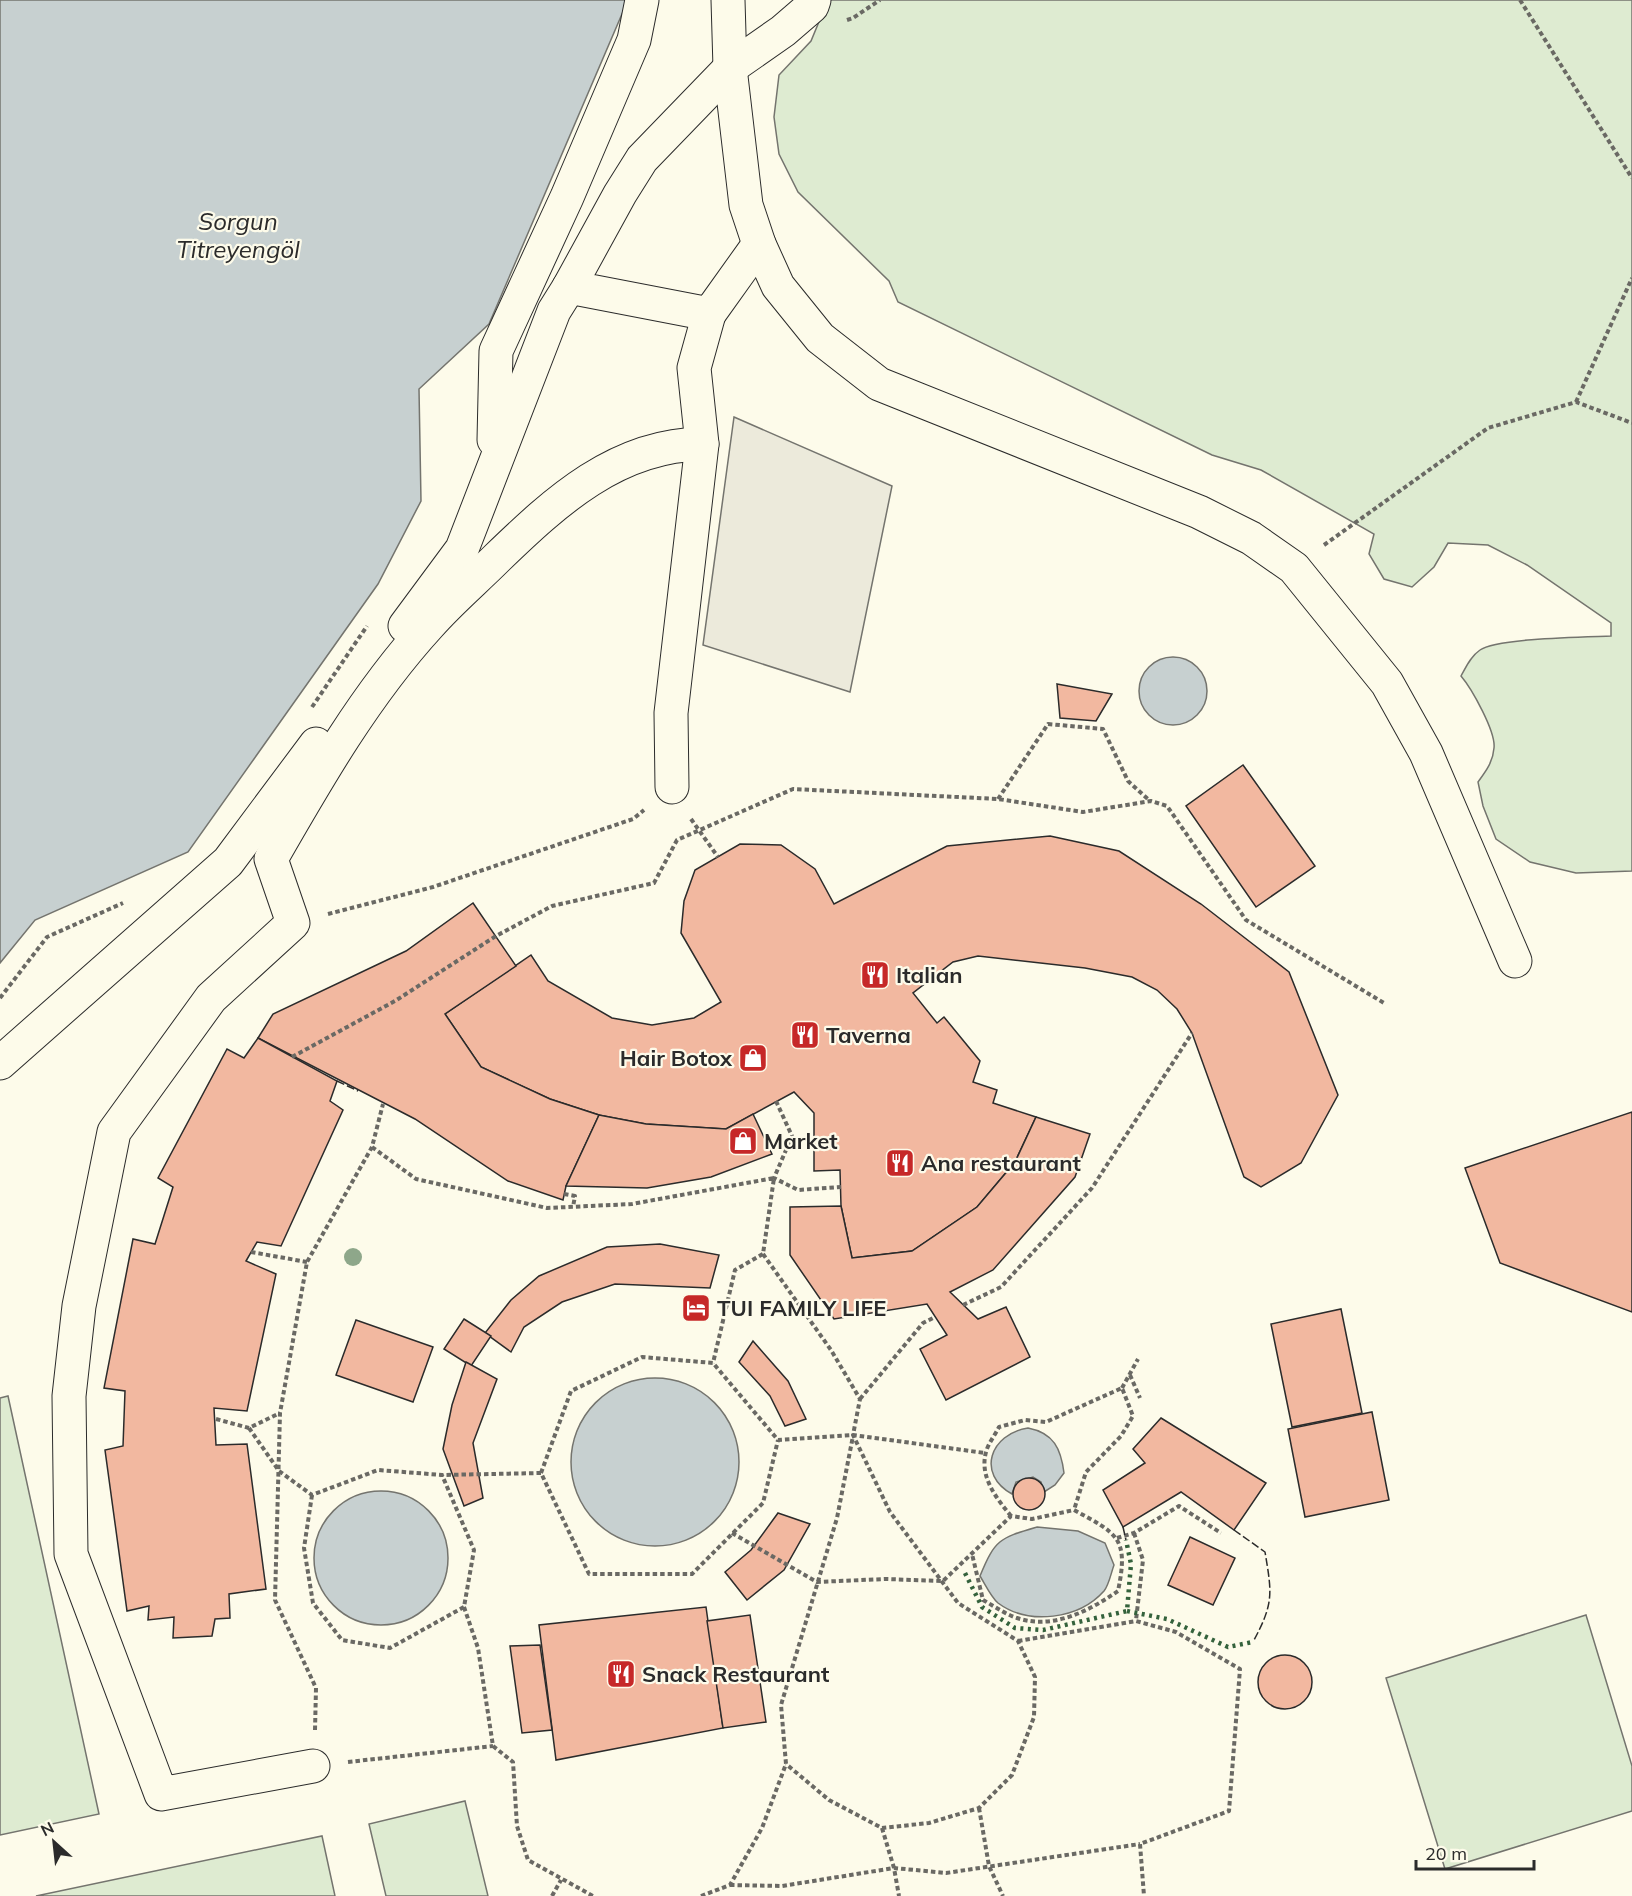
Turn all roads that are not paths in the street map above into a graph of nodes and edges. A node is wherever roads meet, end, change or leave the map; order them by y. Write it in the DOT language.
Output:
graph roads {
  1 [pos="642,0"];
  2 [pos="728,0"];
  3 [pos="814,0"];
  4 [pos="730,68"];
  5 [pos="759,244"];
  6 [pos="569,287"];
  7 [pos="709,314"];
  8 [pos="702,444"];
  9 [pos="493,469"];
  10 [pos="672,786"];
  11 [pos="1515,961"];
  12 [pos="0,1063"];
  13 [pos="313,1766"];
  1 -- 9 [label="street"];
  2 -- 4 [label="street"];
  3 -- 4 [label="street"];
  4 -- 5 [label="street"];
  4 -- 6 [label="street"];
  5 -- 7 [label="street"];
  5 -- 11 [label="street"];
  6 -- 7 [label="street"];
  6 -- 9 [label="street"];
  7 -- 8 [label="street"];
  8 -- 10 [label="street"];
  8 -- 13 [label="street"];
  9 -- 12 [label="street"];
}
